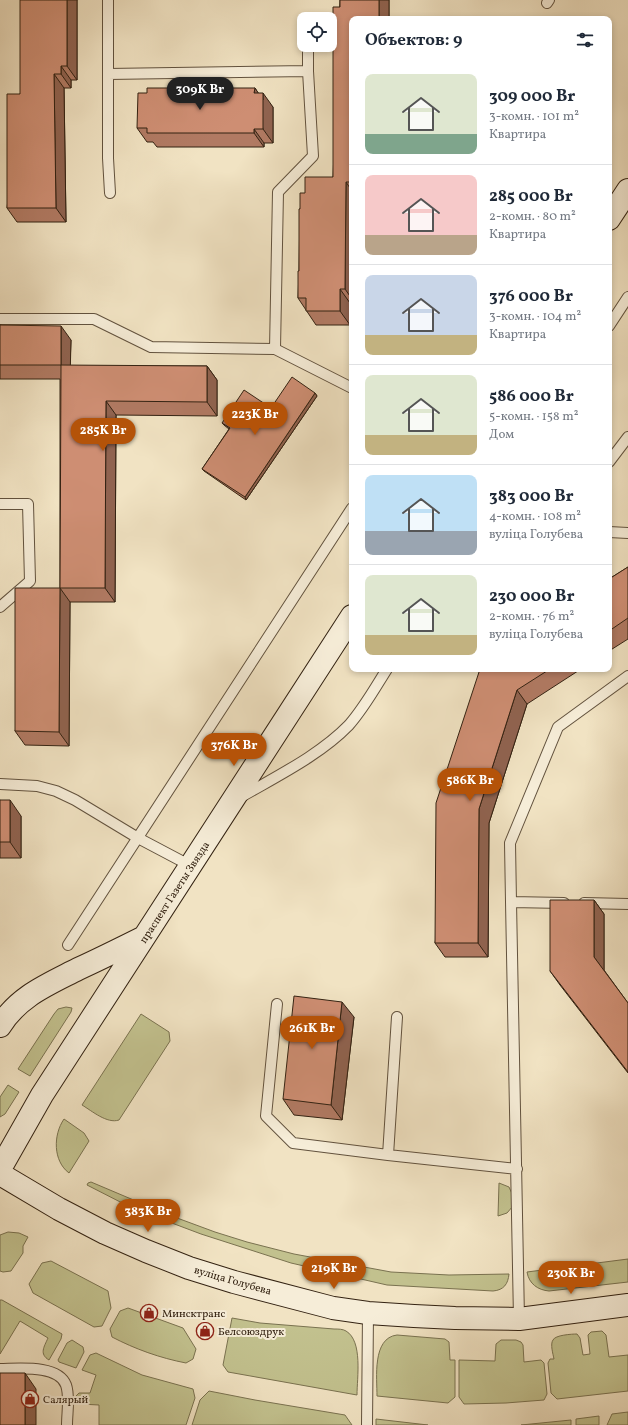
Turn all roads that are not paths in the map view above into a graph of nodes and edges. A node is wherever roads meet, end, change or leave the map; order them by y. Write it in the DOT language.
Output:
graph roads {
  1 [pos="108,0"];
  2 [pos="308,52"];
  3 [pos="308,71"];
  4 [pos="108,74"];
  5 [pos="628,190"];
  6 [pos="110,193"];
  7 [pos="612,214"];
  8 [pos="628,297"];
  9 [pos="0,319"];
  10 [pos="612,321"];
  11 [pos="276,349"];
  12 [pos="349,386"];
  13 [pos="628,437"];
  14 [pos="612,458"];
  15 [pos="0,504"];
  16 [pos="349,513"];
  17 [pos="612,532"];
  18 [pos="628,533"];
  19 [pos="0,608"];
  20 [pos="349,621"];
  21 [pos="385,672"];
  22 [pos="628,676"];
  23 [pos="0,784"];
  24 [pos="231,804"];
  25 [pos="138,838"];
  26 [pos="190,866"];
  27 [pos="511,902"];
  28 [pos="628,904"];
  29 [pos="145,936"];
  30 [pos="68,945"];
  31 [pos="278,1004"];
  32 [pos="397,1017"];
  33 [pos="0,1026"];
  34 [pos="388,1155"];
  35 [pos="0,1169"];
  36 [pos="517,1169"];
  37 [pos="0,1174"];
  38 [pos="628,1304"];
  39 [pos="368,1313"];
  40 [pos="519,1319"];
  41 [pos="0,1369"];
  42 [pos="68,1425"];
  43 [pos="367,1425"];
  1 -- 4 [label="lane"];
  2 -- 3 [label="lane"];
  3 -- 4 [label="lane"];
  3 -- 11 [label="lane"];
  4 -- 6 [label="lane"];
  5 -- 7 [label="main road"];
  8 -- 10 [label="lane"];
  9 -- 11 [label="lane"];
  11 -- 12 [label="lane"];
  13 -- 14 [label="lane"];
  15 -- 19 [label="lane"];
  16 -- 25 [label="lane"];
  17 -- 18 [label="lane"];
  20 -- 24 [label="main road, праспект Газеты Звязда"];
  21 -- 24 [label="lane"];
  22 -- 27 [label="lane"];
  23 -- 25 [label="lane"];
  24 -- 26 [label="main road, праспект Газеты Звязда"];
  25 -- 26 [label="lane"];
  25 -- 30 [label="lane"];
  26 -- 29 [label="main road, праспект Газеты Звязда"];
  27 -- 28 [label="lane"];
  27 -- 36 [label="lane"];
  29 -- 33 [label="main road"];
  29 -- 35 [label="main road, праспект Газеты Звязда"];
  31 -- 34 [label="lane"];
  32 -- 34 [label="lane"];
  34 -- 36 [label="lane"];
  36 -- 40 [label="lane"];
  37 -- 39 [label="main road, вуліца Голубева"];
  38 -- 40 [label="main road, вуліца Голубева"];
  39 -- 40 [label="main road, вуліца Голубева"];
  39 -- 43 [label="lane"];
  41 -- 42 [label="lane"];
}
